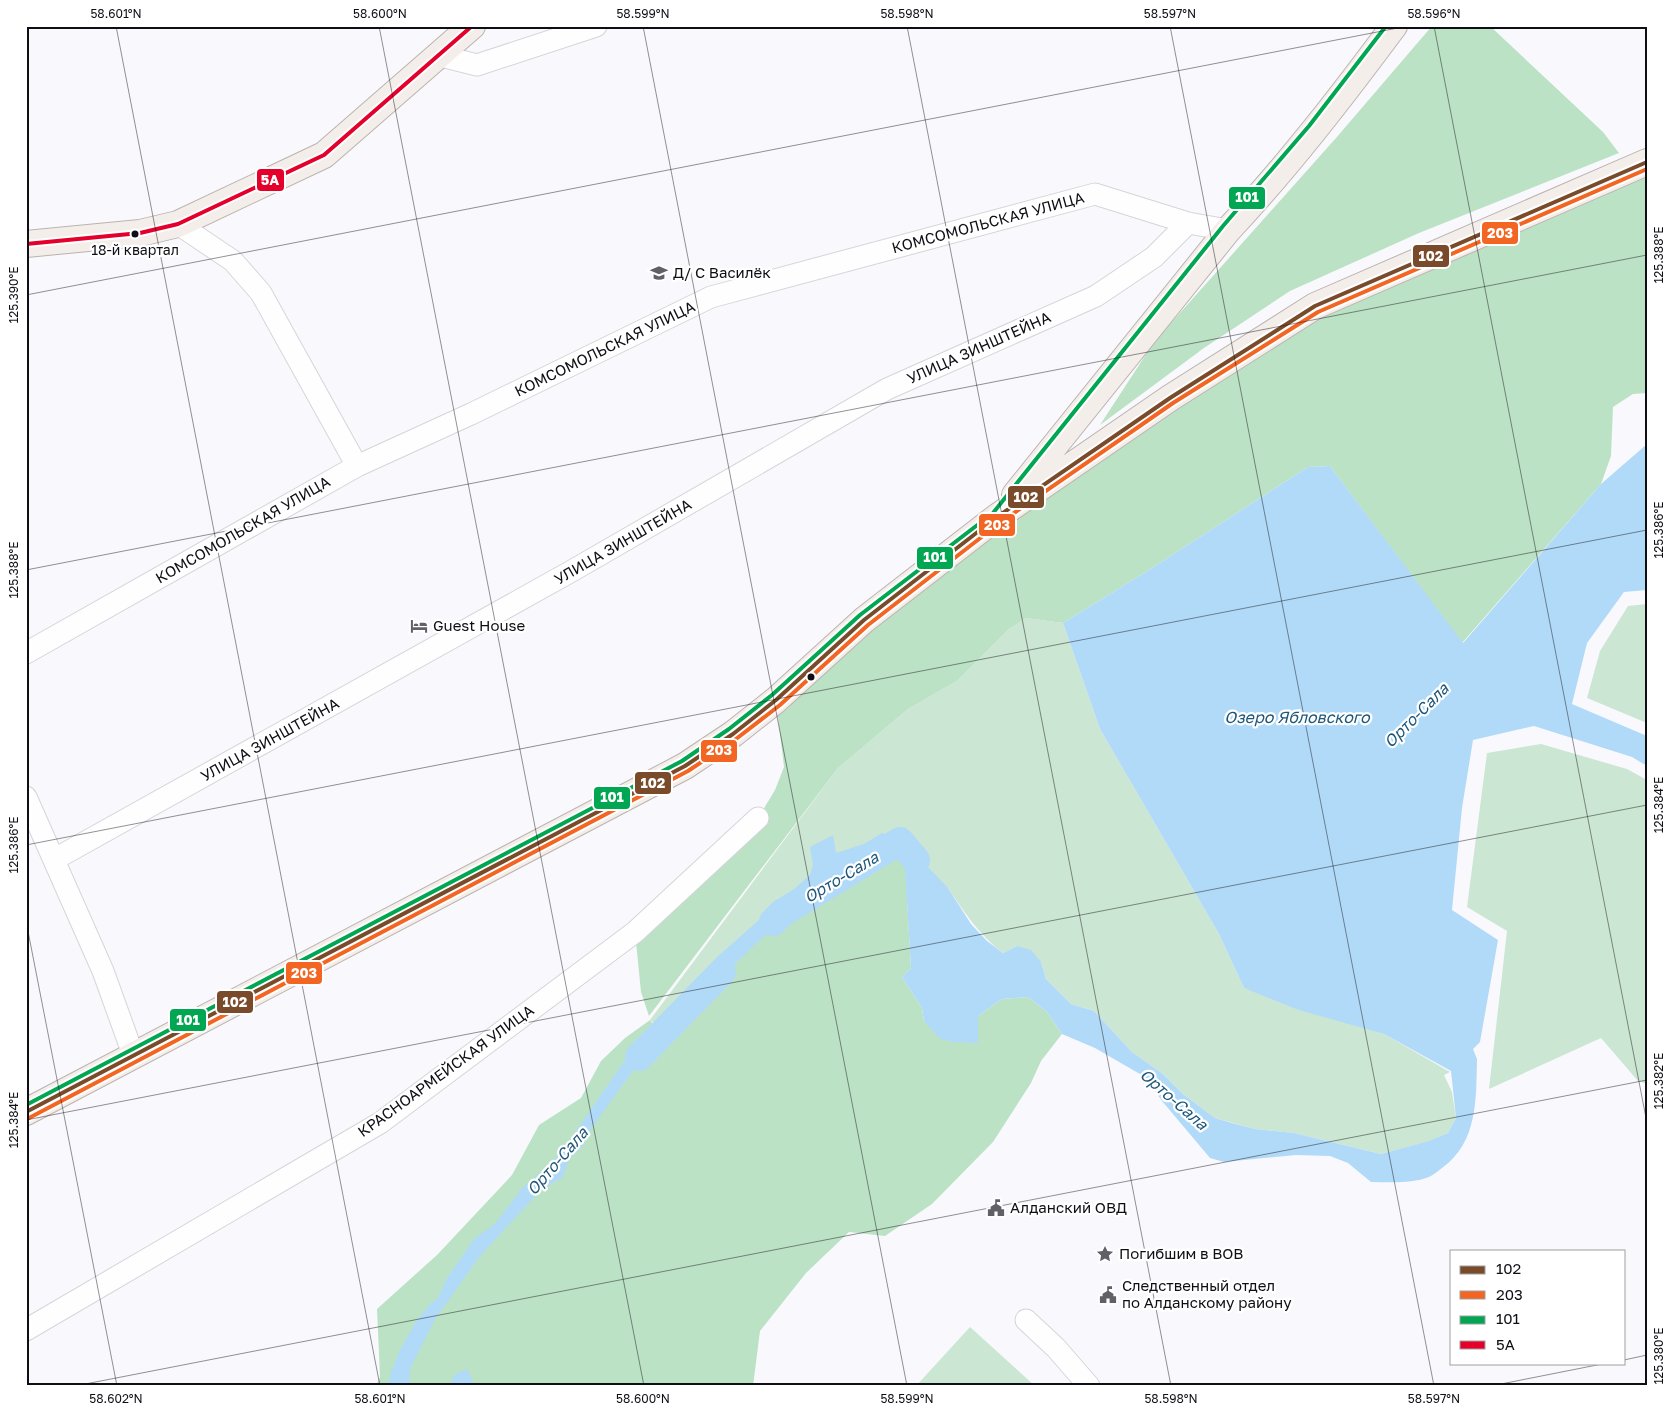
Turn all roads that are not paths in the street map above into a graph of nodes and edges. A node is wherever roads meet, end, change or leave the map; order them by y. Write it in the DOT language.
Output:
graph roads {
  1 [pos="472,26"];
  2 [pos="596,26"];
  3 [pos="1394,26"];
  4 [pos="437,55"];
  5 [pos="1647,162"];
  6 [pos="1188,223"];
  7 [pos="178,224"];
  8 [pos="1228,230"];
  9 [pos="26,244"];
  10 [pos="356,466"];
  11 [pos="997,517"];
  12 [pos="26,653"];
  13 [pos="26,798"];
  14 [pos="758,818"];
  15 [pos="55,859"];
  16 [pos="134,1057"];
  17 [pos="26,1112"];
  18 [pos="1026,1320"];
  19 [pos="26,1330"];
  20 [pos="1089,1386"];
  1 -- 4 [label="main road"];
  2 -- 4 [label="street"];
  3 -- 8 [label="main road"];
  4 -- 7 [label="main road"];
  5 -- 11 [label="main road"];
  6 -- 8 [label="street, КОМСОМОЛЬСКАЯ УЛИЦА"];
  6 -- 10 [label="street, КОМСОМОЛЬСКАЯ УЛИЦА"];
  6 -- 15 [label="street, УЛИЦА ЗИНШТЕЙНА"];
  7 -- 9 [label="main road"];
  7 -- 10 [label="street"];
  8 -- 11 [label="main road"];
  10 -- 12 [label="street, КОМСОМОЛЬСКАЯ УЛИЦА"];
  11 -- 16 [label="main road"];
  13 -- 15 [label="street"];
  14 -- 19 [label="street, КРАСНОАРМЕЙСКАЯ УЛИЦА"];
  15 -- 16 [label="street"];
  16 -- 17 [label="main road"];
  18 -- 20 [label="street"];
}
